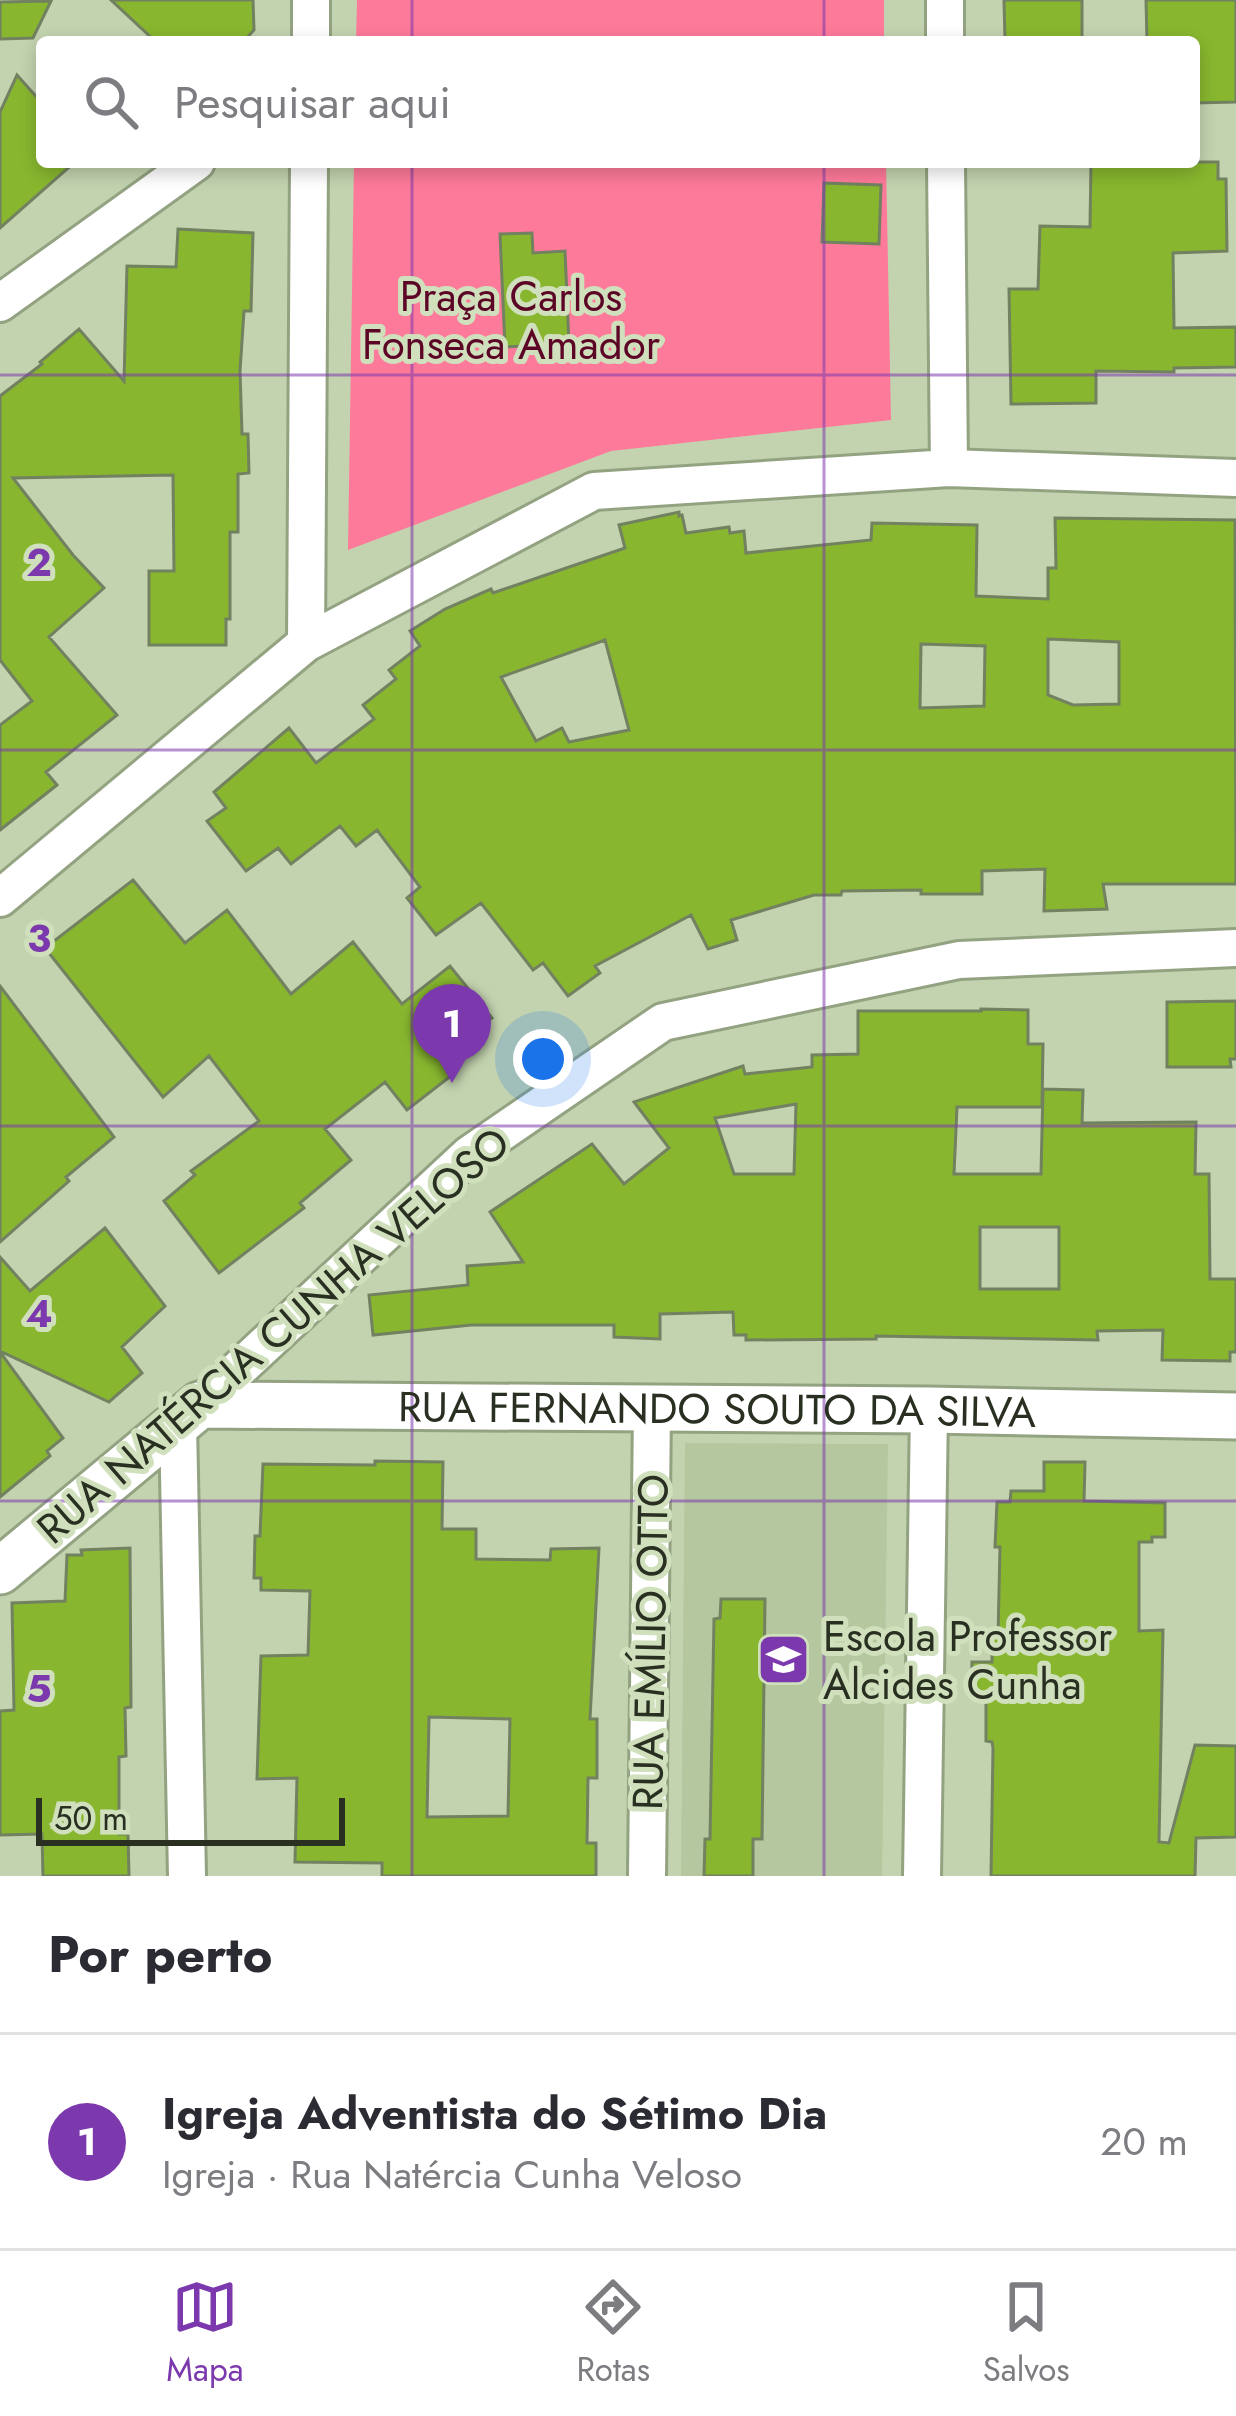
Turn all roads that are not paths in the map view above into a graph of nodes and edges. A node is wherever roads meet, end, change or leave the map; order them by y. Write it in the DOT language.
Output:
graph roads {
  1 [pos="311,0"];
  2 [pos="945,0"];
  3 [pos="310,36"];
  4 [pos="945,36"];
  5 [pos="188,168"];
  6 [pos="309,168"];
  7 [pos="946,168"];
  8 [pos="0,303"];
  9 [pos="949,468"];
  10 [pos="1236,478"];
  11 [pos="306,643"];
  12 [pos="0,898"];
  13 [pos="1236,948"];
  14 [pos="652,1408"];
  15 [pos="929,1410"];
  16 [pos="189,1414"];
  17 [pos="1236,1416"];
  18 [pos="0,1571"];
  19 [pos="187,1876"];
  20 [pos="647,1876"];
  21 [pos="922,1876"];
  1 -- 3 [label="street"];
  2 -- 4 [label="street"];
  5 -- 8 [label="street"];
  6 -- 11 [label="street"];
  7 -- 9 [label="street"];
  9 -- 10 [label="street"];
  9 -- 11 [label="street"];
  11 -- 12 [label="street"];
  13 -- 16 [label="street, RUA NATÉRCIA CUNHA VELOSO"];
  14 -- 15 [label="street, RUA FERNANDO SOUTO DA SILVA"];
  14 -- 16 [label="street, RUA FERNANDO SOUTO DA SILVA"];
  14 -- 20 [label="street, RUA EMÍLIO OTTO"];
  15 -- 17 [label="street, RUA FERNANDO SOUTO DA SILVA"];
  15 -- 21 [label="street"];
  16 -- 18 [label="street, RUA NATÉRCIA CUNHA VELOSO"];
  16 -- 19 [label="street"];
}
